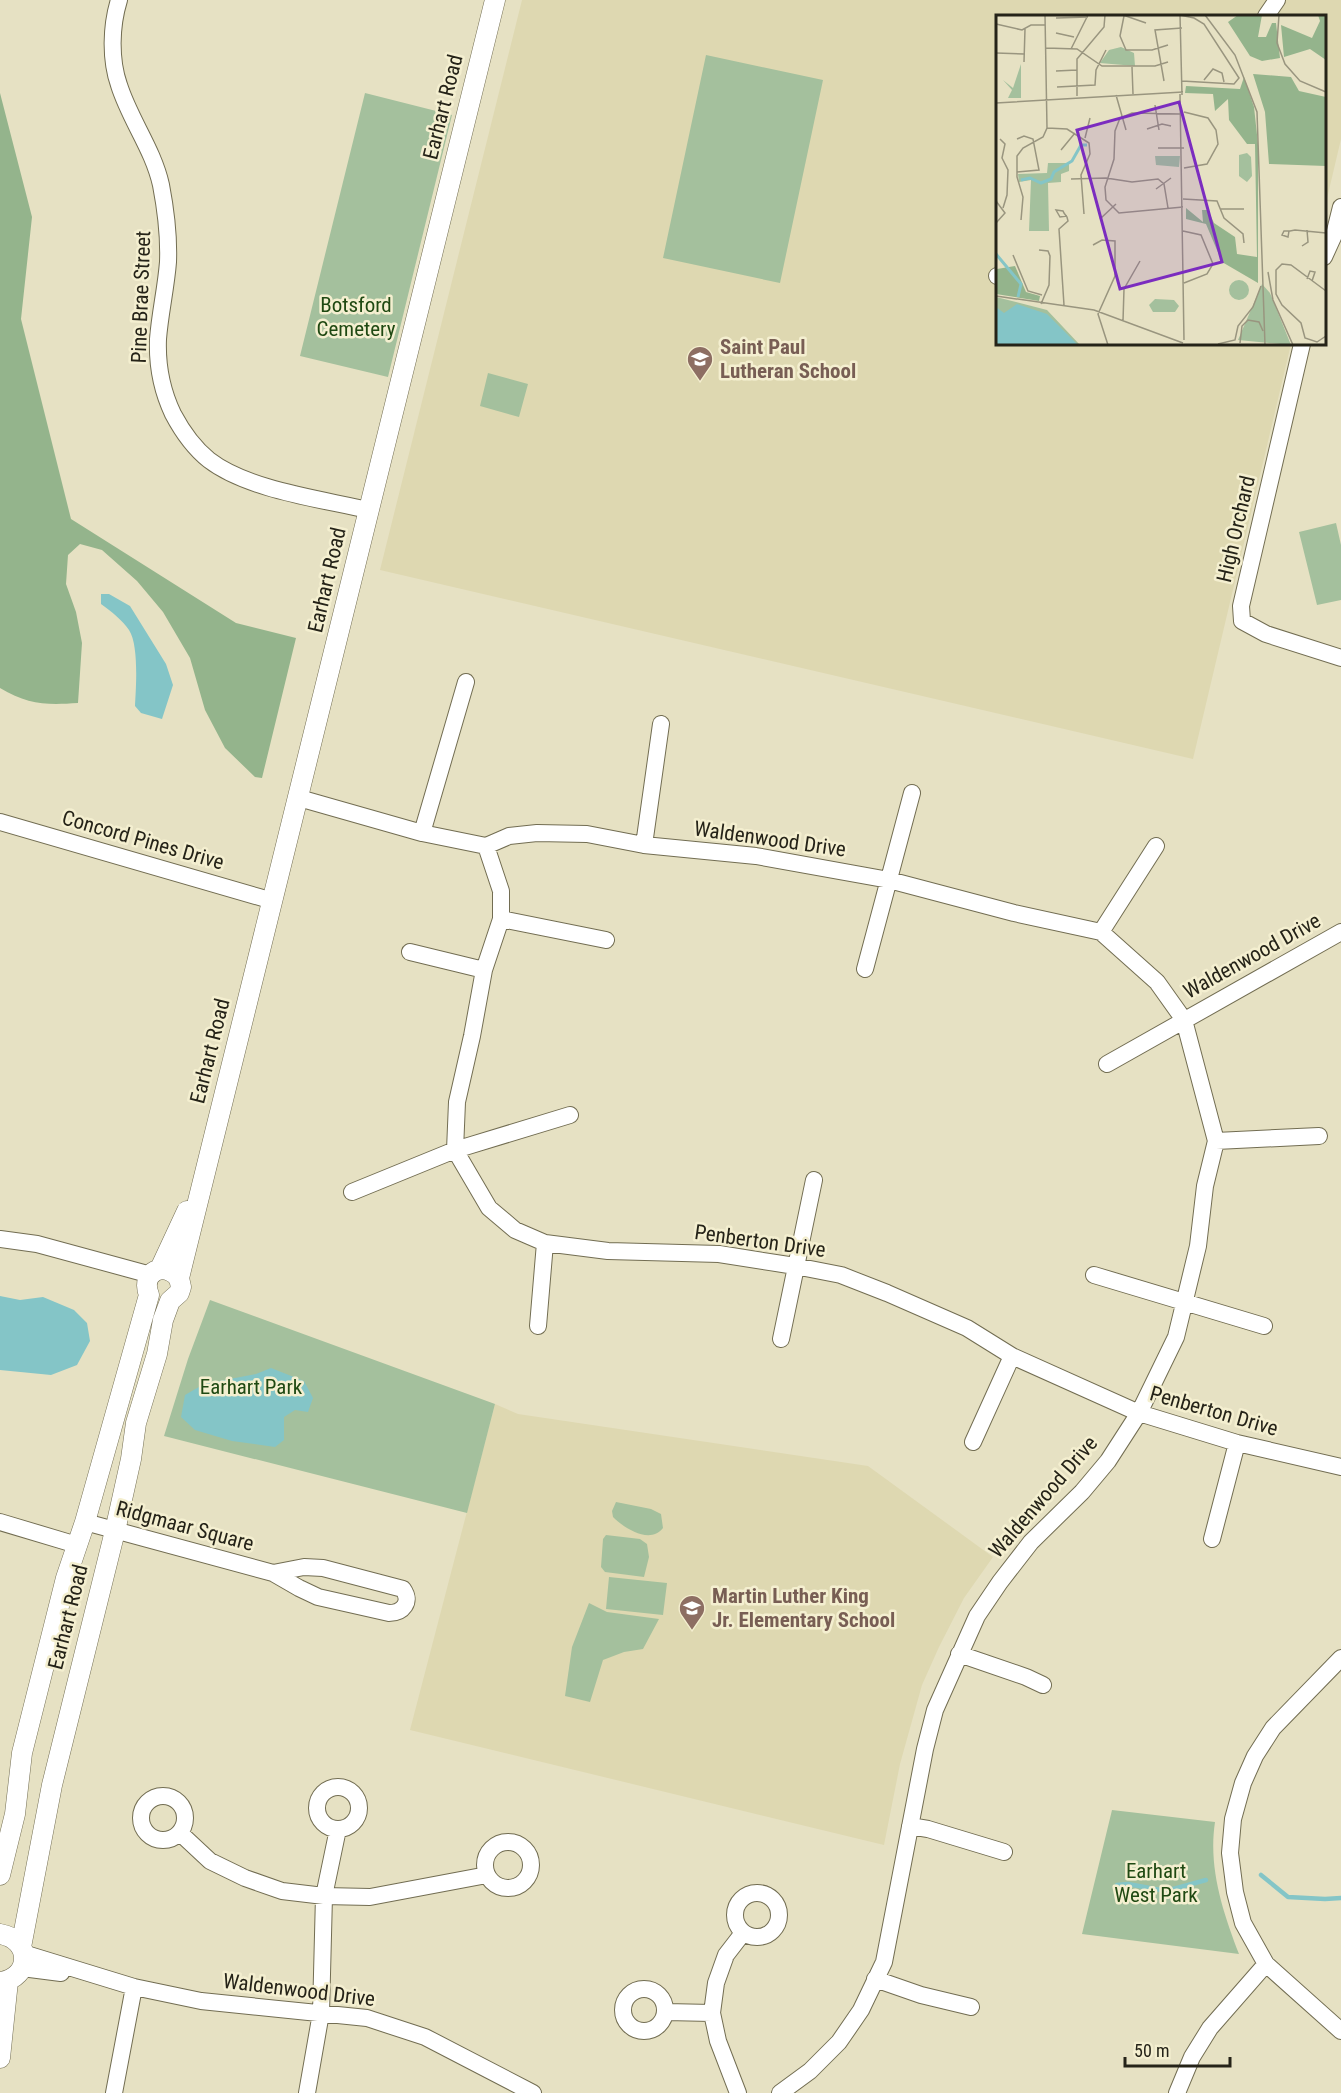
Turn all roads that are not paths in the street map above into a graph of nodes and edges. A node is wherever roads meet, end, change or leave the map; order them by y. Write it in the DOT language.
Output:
graph roads {
  1 [pos="119,0"];
  2 [pos="495,0"];
  3 [pos="1277,0"];
  4 [pos="1267,15"];
  5 [pos="1341,207"];
  6 [pos="1326,253"];
  7 [pos="1302,345"];
  8 [pos="368,510"];
  9 [pos="1341,658"];
  10 [pos="466,682"];
  11 [pos="661,724"];
  12 [pos="912,793"];
  13 [pos="299,798"];
  14 [pos="0,822"];
  15 [pos="422,833"];
  16 [pos="644,845"];
  17 [pos="486,846"];
  18 [pos="1156,846"];
  19 [pos="889,880"];
  20 [pos="273,901"];
  21 [pos="501,919"];
  22 [pos="1101,932"];
  23 [pos="1341,932"];
  24 [pos="606,940"];
  25 [pos="410,952"];
  26 [pos="865,969"];
  27 [pos="484,970"];
  28 [pos="1184,1020"];
  29 [pos="1107,1064"];
  30 [pos="570,1115"];
  31 [pos="1319,1136"];
  32 [pos="1216,1141"];
  33 [pos="455,1150"];
  34 [pos="205,1170"];
  35 [pos="814,1180"];
  36 [pos="352,1192"];
  37 [pos="0,1239"];
  38 [pos="546,1244"];
  39 [pos="795,1266"];
  40 [pos="1094,1275"];
  41 [pos="179,1278"];
  42 [pos="152,1282"];
  43 [pos="170,1302"];
  44 [pos="1186,1302"];
  45 [pos="538,1326"];
  46 [pos="1264,1326"];
  47 [pos="781,1339"];
  48 [pos="1012,1356"];
  49 [pos="1139,1413"];
  50 [pos="972,1442"];
  51 [pos="1237,1443"];
  52 [pos="1341,1467"];
  53 [pos="0,1522"];
  54 [pos="85,1522"];
  55 [pos="114,1531"];
  56 [pos="1212,1539"];
  57 [pos="77,1545"];
  58 [pos="273,1573"];
  59 [pos="959,1654"];
  60 [pos="1341,1658"];
  61 [pos="1043,1685"];
  62 [pos="910,1826"];
  63 [pos="338,1829"];
  64 [pos="180,1833"];
  65 [pos="1004,1852"];
  66 [pos="0,1875"];
  67 [pos="487,1875"];
  68 [pos="324,1896"];
  69 [pos="743,1933"];
  70 [pos="0,1934"];
  71 [pos="1266,1964"];
  72 [pos="15,1966"];
  73 [pos="875,1979"];
  74 [pos="134,1987"];
  75 [pos="971,2007"];
  76 [pos="666,2012"];
  77 [pos="321,2013"];
  78 [pos="712,2013"];
  79 [pos="1341,2031"];
  80 [pos="0,2058"];
  81 [pos="515,2089"];
  82 [pos="114,2093"];
  83 [pos="307,2093"];
  84 [pos="533,2093"];
  85 [pos="738,2093"];
  86 [pos="780,2093"];
  87 [pos="1177,2093"];
  1 -- 8 [label="street, Pine Brae Street"];
  2 -- 8 [label="street, Earhart Road"];
  3 -- 4 [label="street"];
  5 -- 6 [label="street"];
  7 -- 9 [label="street, High Orchard"];
  8 -- 13 [label="street, Earhart Road"];
  10 -- 15 [label="street"];
  11 -- 16 [label="street"];
  12 -- 19 [label="street"];
  13 -- 15 [label="street"];
  13 -- 20 [label="street, Earhart Road"];
  14 -- 20 [label="street, Concord Pines Drive"];
  15 -- 17 [label="street"];
  16 -- 17 [label="street, Waldenwood Drive"];
  16 -- 19 [label="street, Waldenwood Drive"];
  17 -- 21 [label="street"];
  18 -- 22 [label="street"];
  19 -- 22 [label="street, Waldenwood Drive"];
  19 -- 26 [label="street"];
  20 -- 34 [label="street, Earhart Road"];
  21 -- 24 [label="street"];
  21 -- 27 [label="street"];
  22 -- 28 [label="street, Waldenwood Drive"];
  23 -- 28 [label="street, Waldenwood Drive"];
  25 -- 27 [label="street"];
  27 -- 33 [label="street"];
  28 -- 29 [label="street, Waldenwood Drive"];
  28 -- 32 [label="street, Waldenwood Drive"];
  30 -- 33 [label="street"];
  31 -- 32 [label="street"];
  32 -- 44 [label="street, Waldenwood Drive"];
  33 -- 36 [label="street"];
  33 -- 38 [label="street, Penberton Drive"];
  34 -- 41 [label="street, Earhart Road"];
  34 -- 42 [label="street, Earhart Road"];
  35 -- 39 [label="street"];
  37 -- 42 [label="street"];
  38 -- 39 [label="street, Penberton Drive"];
  38 -- 45 [label="street"];
  39 -- 47 [label="street"];
  39 -- 48 [label="street, Penberton Drive"];
  40 -- 44 [label="street"];
  41 -- 42 [label="street"];
  41 -- 43 [label="street, Earhart Road"];
  42 -- 43 [label="street"];
  42 -- 54 [label="street, Earhart Road"];
  43 -- 55 [label="street, Earhart Road"];
  44 -- 46 [label="street"];
  44 -- 49 [label="street, Waldenwood Drive"];
  48 -- 49 [label="street, Penberton Drive"];
  48 -- 50 [label="street"];
  49 -- 51 [label="street, Penberton Drive"];
  49 -- 59 [label="street, Waldenwood Drive"];
  51 -- 52 [label="street, Penberton Drive"];
  51 -- 56 [label="street"];
  53 -- 57 [label="street"];
  54 -- 55 [label="street, Ridgmaar Square"];
  54 -- 57 [label="street, Earhart Road"];
  55 -- 58 [label="street, Ridgmaar Square"];
  55 -- 72 [label="street, Earhart Road"];
  57 -- 66 [label="street, Earhart Road"];
  58 -- 58 [label="street, Ridgmaar Square"];
  59 -- 61 [label="street"];
  59 -- 62 [label="street, Waldenwood Drive"];
  60 -- 71 [label="street"];
  62 -- 65 [label="street"];
  62 -- 73 [label="street, Waldenwood Drive"];
  63 -- 68 [label="street"];
  64 -- 68 [label="street"];
  67 -- 68 [label="street"];
  68 -- 77 [label="street"];
  69 -- 78 [label="street"];
  70 -- 72 [label="street"];
  71 -- 79 [label="street"];
  71 -- 87 [label="street"];
  72 -- 74 [label="street, Waldenwood Drive"];
  72 -- 80 [label="street, Earhart Road"];
  73 -- 75 [label="street"];
  73 -- 86 [label="street, Waldenwood Drive"];
  74 -- 77 [label="street, Waldenwood Drive"];
  74 -- 82 [label="street"];
  76 -- 78 [label="street"];
  77 -- 81 [label="street, Waldenwood Drive"];
  77 -- 83 [label="street"];
  78 -- 85 [label="street"];
  81 -- 84 [label="street, Waldenwood Drive"];
}
